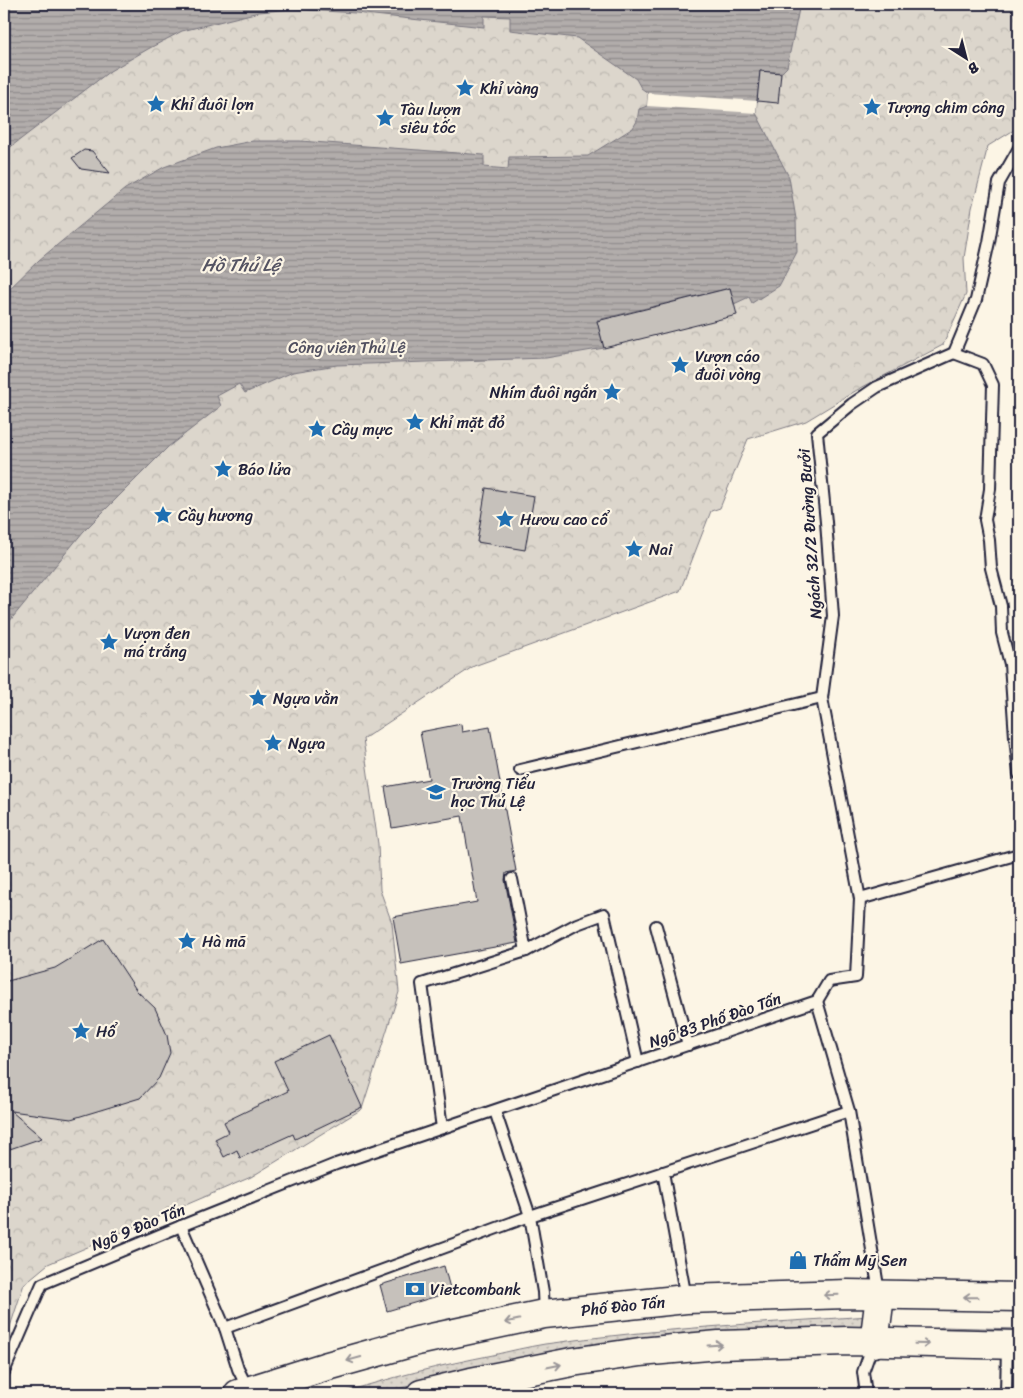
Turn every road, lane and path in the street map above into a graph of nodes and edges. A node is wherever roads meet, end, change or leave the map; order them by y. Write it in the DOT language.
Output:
graph roads {
  1 [pos="1019,148"];
  2 [pos="954,353"];
  3 [pos="822,698"];
  4 [pos="520,770"];
  5 [pos="1019,774"];
  6 [pos="1019,854"];
  7 [pos="512,879"];
  8 [pos="860,899"];
  9 [pos="656,926"];
  10 [pos="526,951"];
  11 [pos="817,1001"];
  12 [pos="688,1045"];
  13 [pos="638,1062"];
  14 [pos="495,1111"];
  15 [pos="849,1111"];
  16 [pos="442,1128"];
  17 [pos="336,1164"];
  18 [pos="663,1172"];
  19 [pos="530,1216"];
  20 [pos="181,1226"];
  21 [pos="880,1296"];
  22 [pos="1019,1297"];
  23 [pos="686,1299"];
  24 [pos="544,1314"];
  25 [pos="225,1328"];
  26 [pos="874,1343"];
  27 [pos="1013,1345"];
  28 [pos="4,1372"];
  29 [pos="243,1392"];
  30 [pos="421,1394"];
  31 [pos="866,1394"];
  32 [pos="1006,1394"];
  1 -- 2 [label="lane"];
  2 -- 3 [label="lane, Ngách 32/2 Đường Bưởi"];
  2 -- 5 [label="lane"];
  3 -- 4 [label="lane"];
  3 -- 8 [label="lane, Ngách 32/2 Đường Bưởi"];
  6 -- 8 [label="lane"];
  7 -- 10 [label="lane"];
  8 -- 11 [label="lane, Ngách 32/2 Đường Bưởi"];
  9 -- 12 [label="lane"];
  10 -- 13 [label="lane"];
  10 -- 16 [label="lane"];
  11 -- 12 [label="lane, Ngõ 83 Phố Đào Tấn"];
  11 -- 15 [label="lane"];
  12 -- 13 [label="lane, Ngõ 83 Phố Đào Tấn"];
  13 -- 14 [label="lane, Ngõ 83 Phố Đào Tấn"];
  14 -- 16 [label="lane, Ngõ 83 Phố Đào Tấn"];
  14 -- 19 [label="lane"];
  15 -- 18 [label="lane"];
  15 -- 21 [label="lane"];
  16 -- 17 [label="lane, Ngõ 83 Phố Đào Tấn"];
  17 -- 20 [label="lane, Ngõ 9 Đào Tấn"];
  18 -- 19 [label="lane"];
  18 -- 23 [label="lane"];
  19 -- 24 [label="lane"];
  19 -- 25 [label="lane"];
  20 -- 25 [label="lane"];
  20 -- 28 [label="lane, Ngõ 9 Đào Tấn"];
  22 -- 21 [label="main road, Phố Đào Tấn, one-way"];
  21 -- 23 [label="main road, Phố Đào Tấn, one-way"];
  21 -- 26 [label="main road"];
  23 -- 24 [label="main road, Phố Đào Tấn"];
  24 -- 29 [label="main road, Phố Đào Tấn, one-way"];
  25 -- 29 [label="lane"];
  26 -- 27 [label="main road, one-way"];
  30 -- 26 [label="main road, one-way"];
  26 -- 31 [label="lane"];
  27 -- 32 [label="lane"];
}
